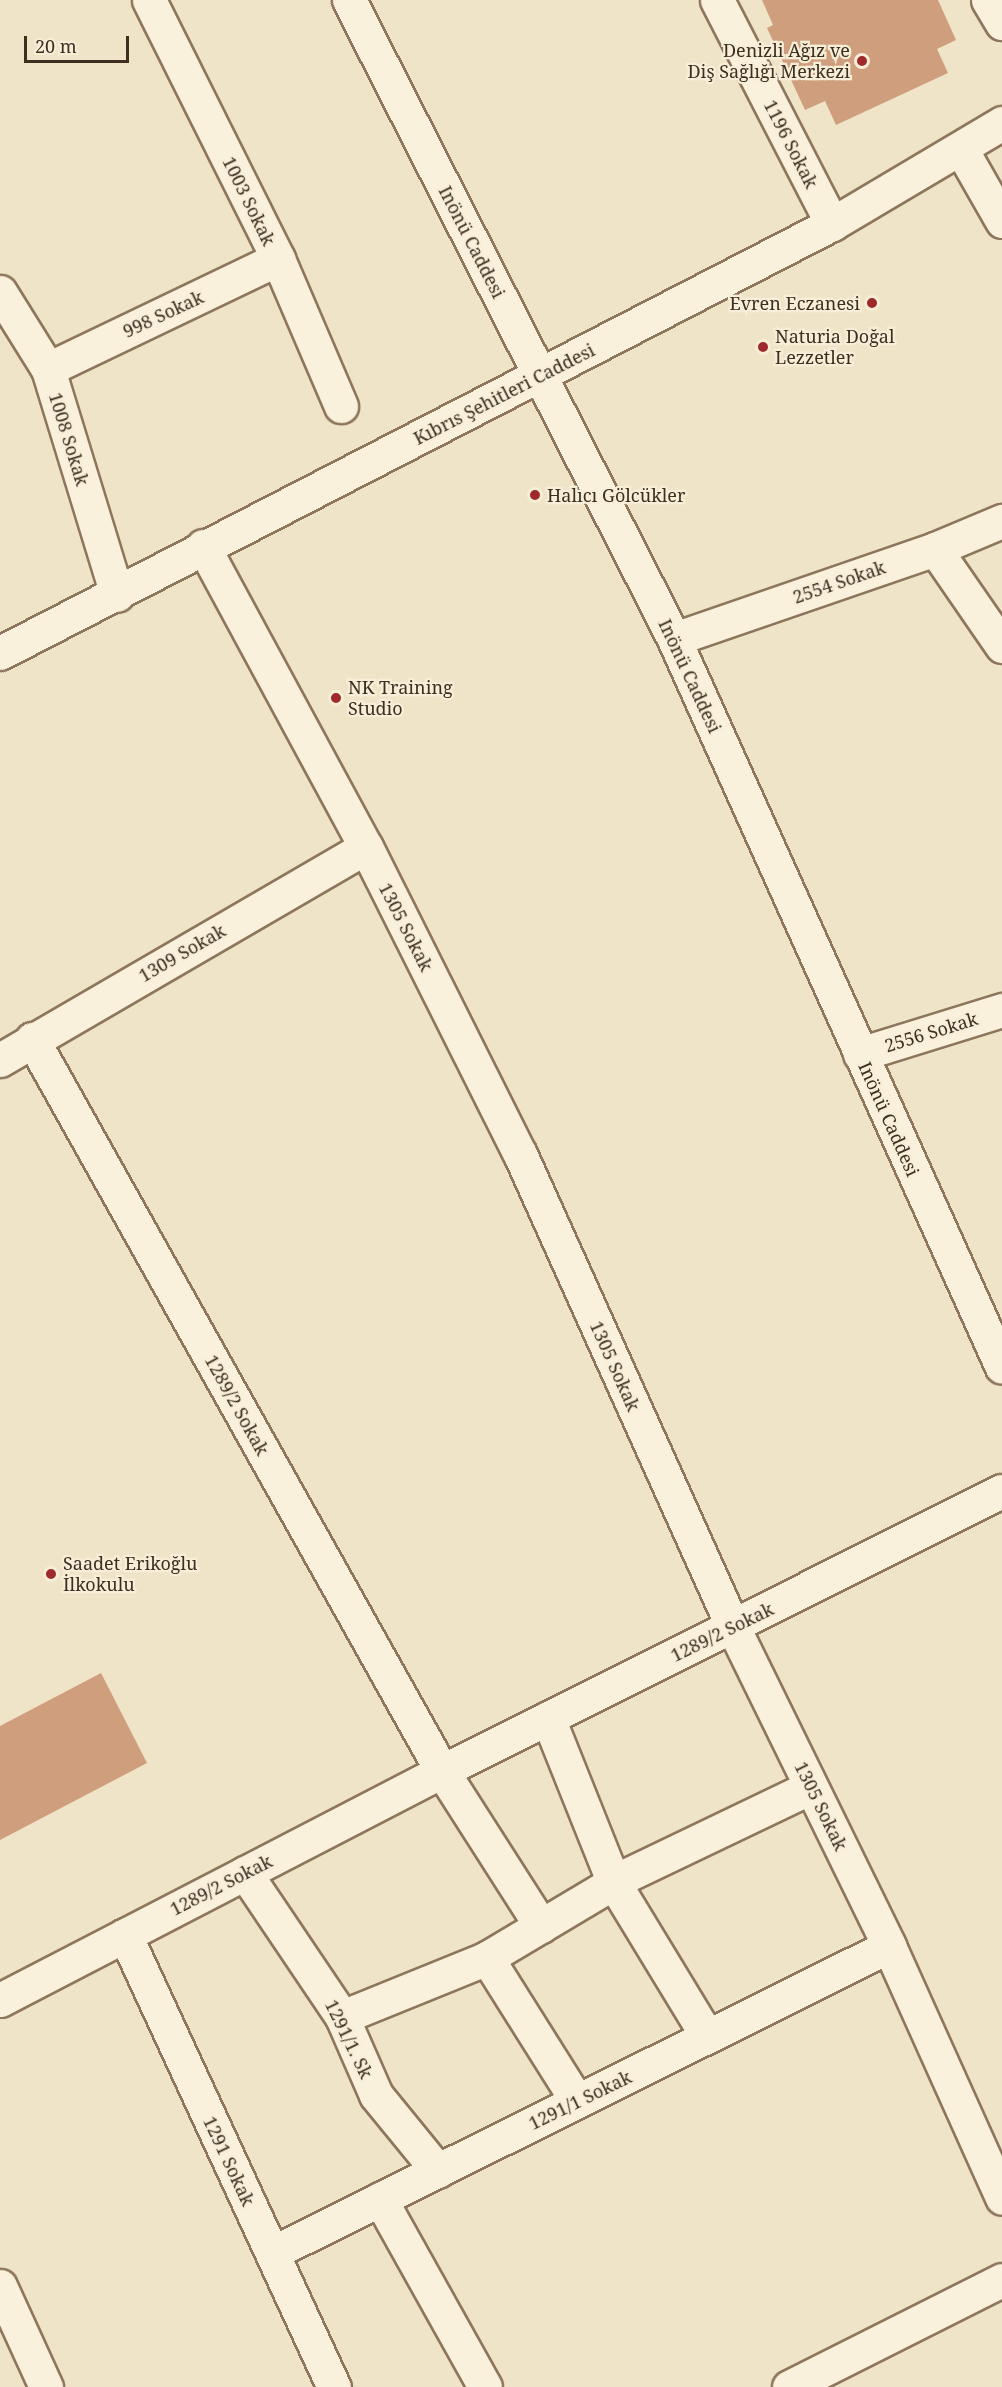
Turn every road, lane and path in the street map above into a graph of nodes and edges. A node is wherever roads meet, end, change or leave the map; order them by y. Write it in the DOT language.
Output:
graph roads {
  1 [pos="149,0"];
  2 [pos="349,0"];
  3 [pos="717,0"];
  4 [pos="988,0"];
  5 [pos="1002,23"];
  6 [pos="1002,123"];
  7 [pos="961,149"];
  8 [pos="1002,221"];
  9 [pos="832,224"];
  10 [pos="278,259"];
  11 [pos="0,292"];
  12 [pos="48,369"];
  13 [pos="540,376"];
  14 [pos="340,406"];
  15 [pos="1002,520"];
  16 [pos="203,546"];
  17 [pos="935,549"];
  18 [pos="117,595"];
  19 [pos="674,639"];
  20 [pos="1002,646"];
  21 [pos="0,653"];
  22 [pos="366,847"];
  23 [pos="1002,1010"];
  24 [pos="32,1039"];
  25 [pos="860,1054"];
  26 [pos="0,1060"];
  27 [pos="1002,1366"];
  28 [pos="1002,1491"];
  29 [pos="733,1627"];
  30 [pos="548,1718"];
  31 [pos="442,1771"];
  32 [pos="811,1787"];
  33 [pos="245,1873"];
  34 [pos="614,1883"];
  35 [pos="541,1926"];
  36 [pos="125,1935"];
  37 [pos="889,1946"];
  38 [pos="487,1958"];
  39 [pos="0,2000"];
  40 [pos="342,2017"];
  41 [pos="707,2036"];
  42 [pos="577,2101"];
  43 [pos="438,2171"];
  44 [pos="1002,2198"];
  45 [pos="380,2199"];
  46 [pos="272,2253"];
  47 [pos="1002,2280"];
  48 [pos="0,2286"];
  49 [pos="46,2387"];
  50 [pos="334,2387"];
  51 [pos="485,2387"];
  52 [pos="789,2387"];
  1 -- 10 [label="street, 1003 Sokak"];
  2 -- 13 [label="street, Inönü Caddesi"];
  3 -- 9 [label="street, 1196 Sokak"];
  4 -- 5 [label="street"];
  6 -- 7 [label="street, Kıbrıs Şehitleri Caddesi"];
  7 -- 8 [label="street"];
  7 -- 9 [label="street, Kıbrıs Şehitleri Caddesi"];
  9 -- 13 [label="street, Kıbrıs Şehitleri Caddesi"];
  10 -- 12 [label="street, 998 Sokak"];
  10 -- 14 [label="street, 1003 Sokak"];
  11 -- 12 [label="street, 1008 Sokak"];
  12 -- 18 [label="street, 1008 Sokak"];
  13 -- 16 [label="street, Kıbrıs Şehitleri Caddesi"];
  13 -- 19 [label="street, Inönü Caddesi"];
  15 -- 17 [label="street, 2554 Sokak"];
  16 -- 18 [label="street, Kıbrıs Şehitleri Caddesi"];
  16 -- 22 [label="street, 1305 Sokak"];
  17 -- 19 [label="street, 2554 Sokak"];
  17 -- 20 [label="street"];
  18 -- 21 [label="street, Kıbrıs Şehitleri Caddesi"];
  19 -- 25 [label="street, Inönü Caddesi"];
  22 -- 24 [label="street, 1309 Sokak"];
  22 -- 29 [label="street, 1305 Sokak"];
  23 -- 25 [label="street, 2556 Sokak"];
  24 -- 26 [label="street, 1309 Sokak"];
  24 -- 31 [label="street, 1289/2 Sokak"];
  25 -- 27 [label="street, Inönü Caddesi"];
  28 -- 29 [label="street, 1289/2 Sokak"];
  29 -- 30 [label="street, 1289/2 Sokak"];
  29 -- 32 [label="street, 1305 Sokak"];
  30 -- 31 [label="street, 1289/2 Sokak"];
  30 -- 34 [label="street"];
  31 -- 33 [label="street, 1289/2 Sokak"];
  31 -- 35 [label="street"];
  32 -- 34 [label="street"];
  32 -- 37 [label="street, 1305 Sokak"];
  33 -- 36 [label="street, 1289/2 Sokak"];
  33 -- 40 [label="street, 1291/1. Sk"];
  34 -- 35 [label="street"];
  34 -- 41 [label="street"];
  35 -- 38 [label="street"];
  36 -- 39 [label="street, 1289/2 Sokak"];
  36 -- 46 [label="street, 1291 Sokak"];
  37 -- 41 [label="street, 1291/1 Sokak"];
  37 -- 44 [label="street, 1305 Sokak"];
  38 -- 40 [label="street"];
  38 -- 42 [label="street"];
  40 -- 43 [label="street, 1291/1. Sk"];
  41 -- 42 [label="street, 1291/1 Sokak"];
  42 -- 43 [label="street, 1291/1 Sokak"];
  43 -- 45 [label="street, 1291/1 Sokak"];
  45 -- 46 [label="street, 1291/1 Sokak"];
  45 -- 51 [label="street"];
  46 -- 50 [label="street, 1291 Sokak"];
  47 -- 52 [label="street"];
  48 -- 49 [label="street"];
}
